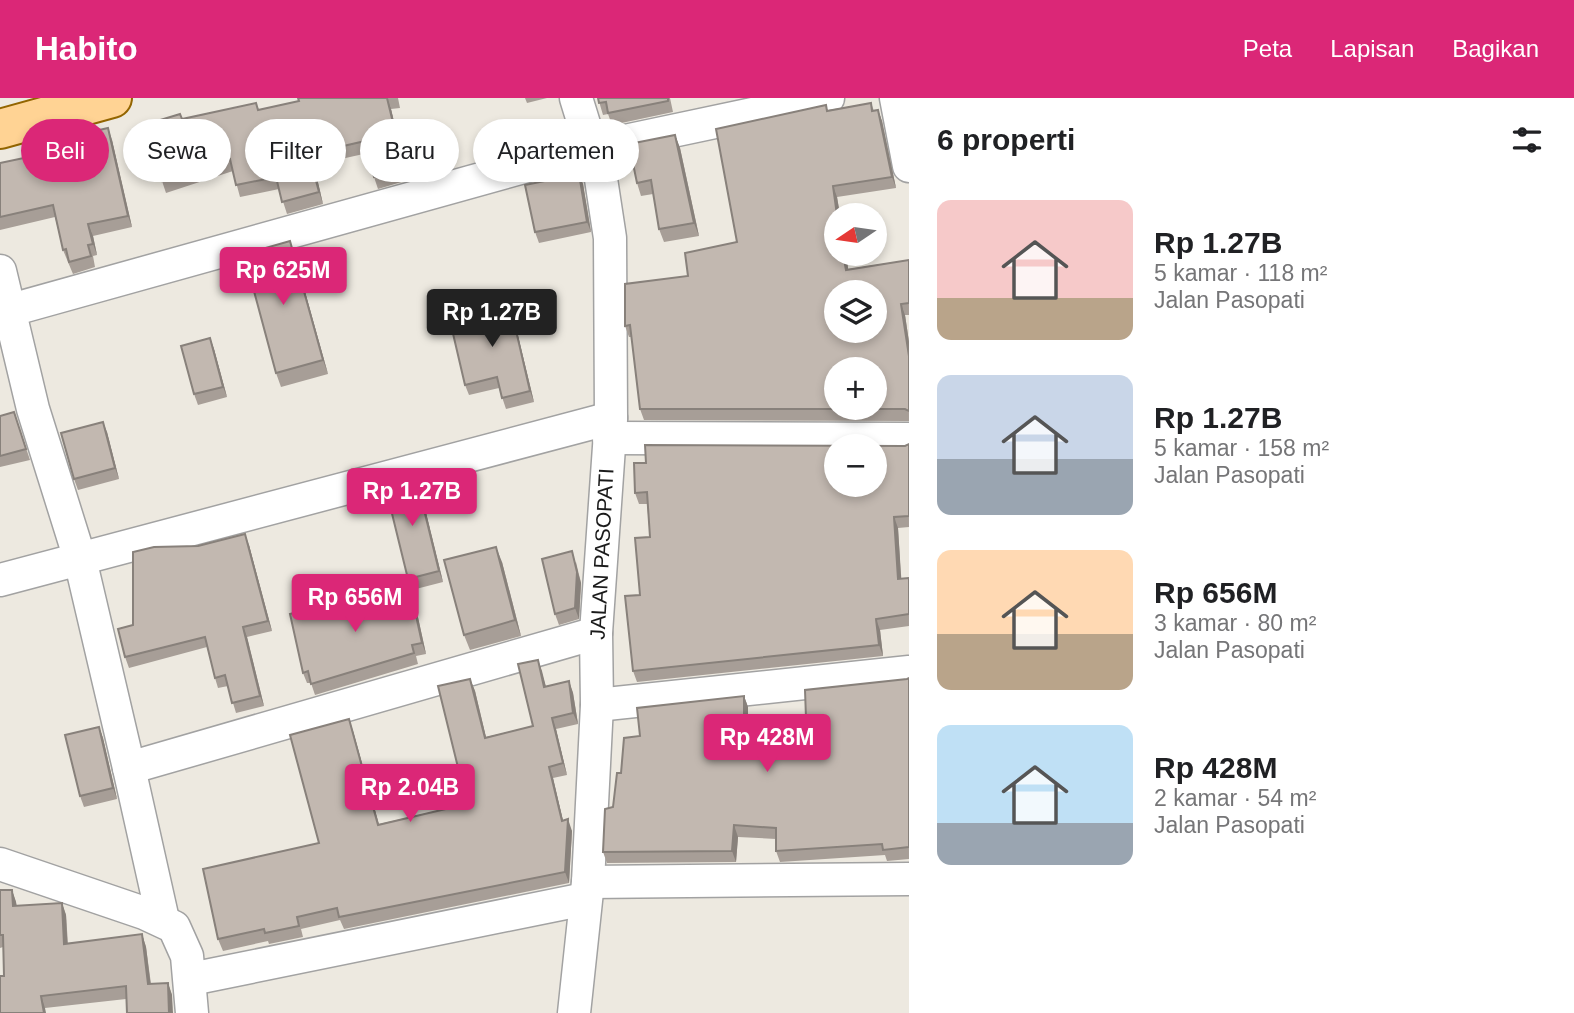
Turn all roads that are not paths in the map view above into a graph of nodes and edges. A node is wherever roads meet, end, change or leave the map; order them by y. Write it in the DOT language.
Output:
graph roads {
  1 [pos="113,98"];
  2 [pos="576,98"];
  3 [pos="828,98"];
  4 [pos="897,98"];
  5 [pos="583,119"];
  6 [pos="0,129"];
  7 [pos="639,138"];
  8 [pos="909,166"];
  9 [pos="473,181"];
  10 [pos="601,182"];
  11 [pos="0,271"];
  12 [pos="5,312"];
  13 [pos="610,428"];
  14 [pos="909,439"];
  15 [pos="80,559"];
  16 [pos="0,580"];
  17 [pos="596,634"];
  18 [pos="909,672"];
  19 [pos="597,705"];
  20 [pos="129,768"];
  21 [pos="0,864"];
  22 [pos="909,879"];
  23 [pos="587,890"];
  24 [pos="163,920"];
  25 [pos="191,979"];
  26 [pos="191,1013"];
  27 [pos="574,1013"];
  1 -- 6 [label="main road"];
  2 -- 5 [label="street, JALAN PASOPATI"];
  3 -- 7 [label="street"];
  4 -- 8 [label="street"];
  9 -- 12 [label="street"];
  10 -- 13 [label="street, JALAN PASOPATI"];
  11 -- 12 [label="street"];
  12 -- 15 [label="street"];
  13 -- 14 [label="street"];
  13 -- 15 [label="street"];
  13 -- 17 [label="street, JALAN PASOPATI"];
  15 -- 16 [label="street"];
  15 -- 20 [label="street"];
  17 -- 19 [label="street, JALAN PASOPATI"];
  17 -- 20 [label="street"];
  18 -- 19 [label="street"];
  19 -- 23 [label="street, JALAN PASOPATI"];
  20 -- 24 [label="street"];
  21 -- 24 [label="street"];
  22 -- 23 [label="street"];
  23 -- 25 [label="street"];
  23 -- 27 [label="street, JALAN PASOPATI"];
  24 -- 25 [label="street"];
  25 -- 26 [label="street"];
}
